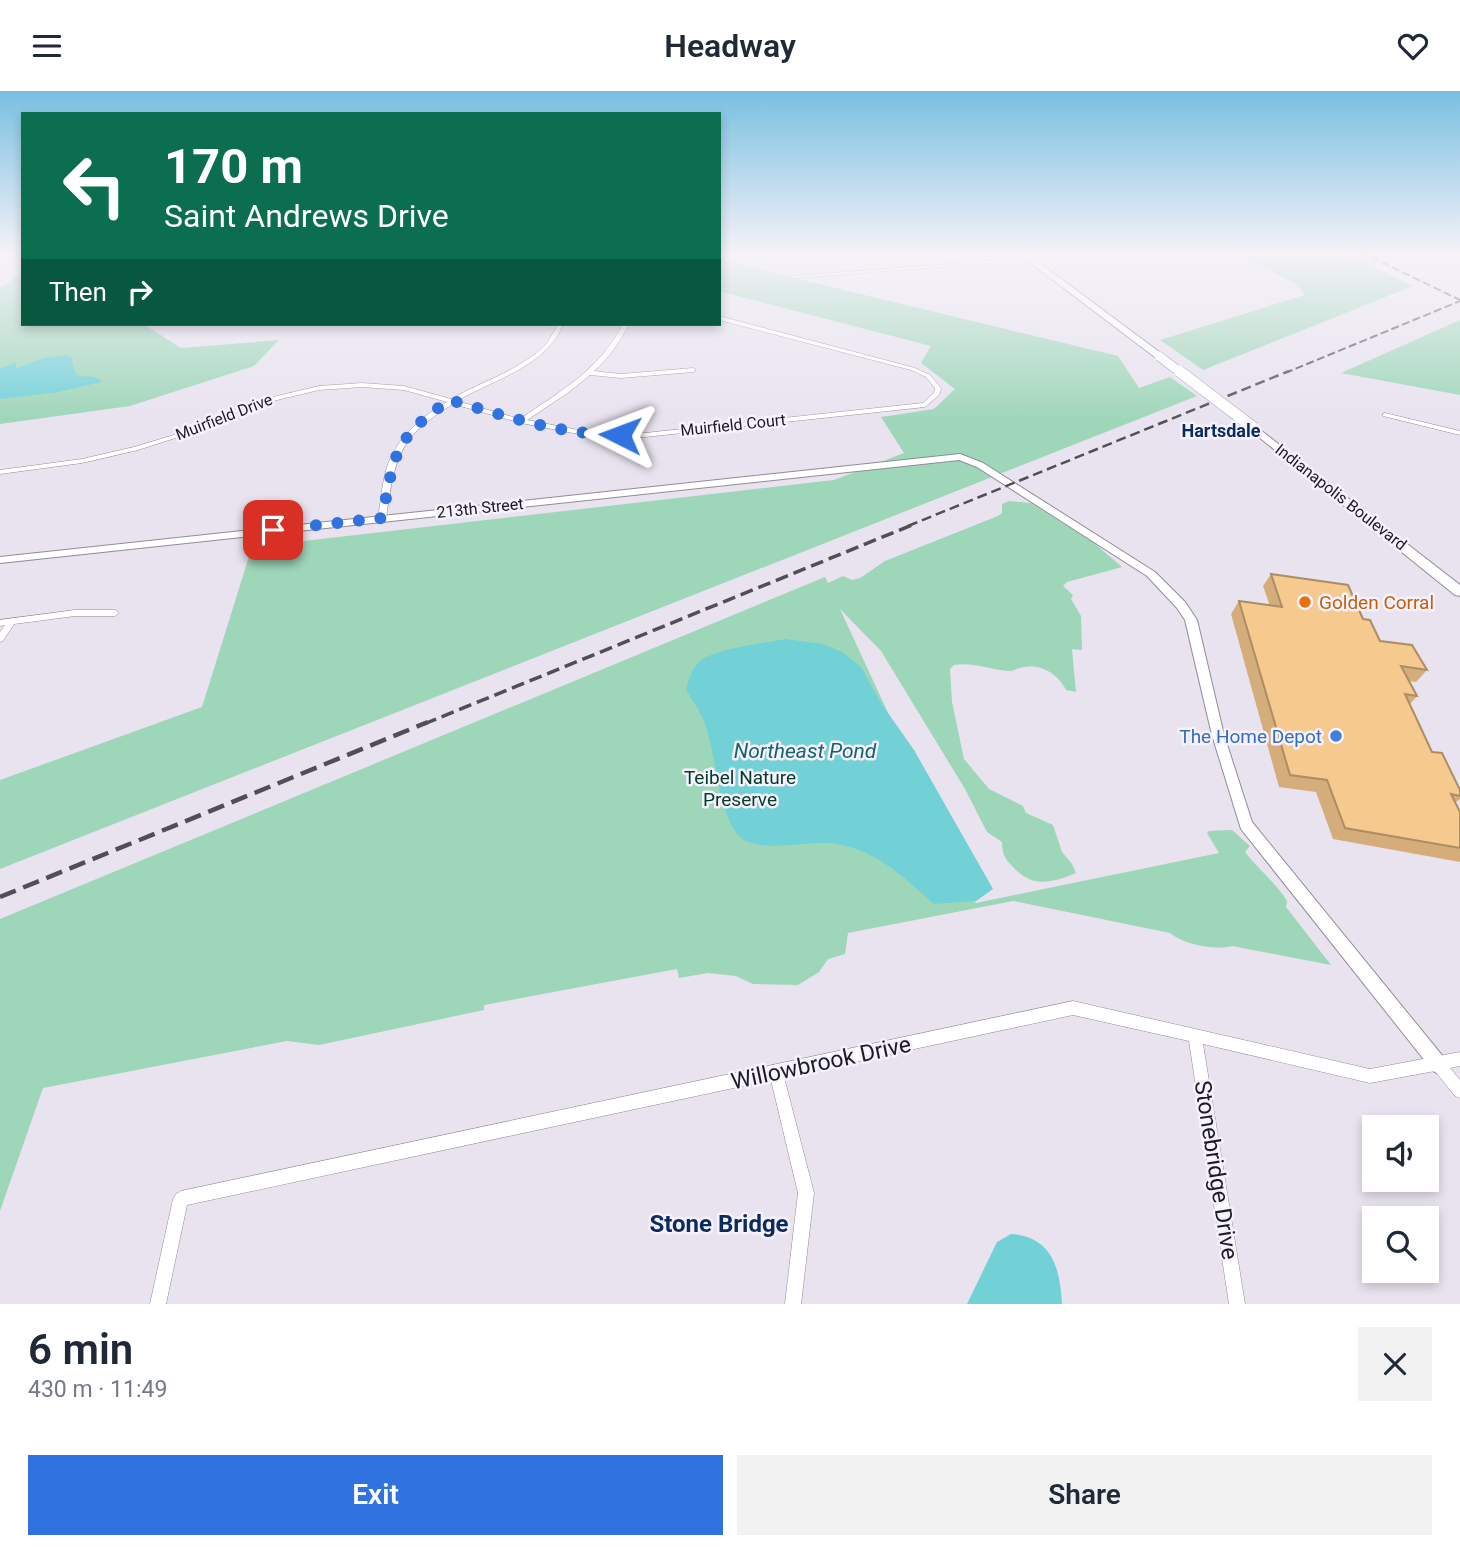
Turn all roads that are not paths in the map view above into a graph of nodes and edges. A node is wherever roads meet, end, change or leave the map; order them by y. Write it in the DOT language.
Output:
graph roads {
  1 [pos="1096,309"];
  2 [pos="721,319"];
  3 [pos="560,326"];
  4 [pos="625,326"];
  5 [pos="693,370"];
  6 [pos="591,373"];
  7 [pos="450,400"];
  8 [pos="1385,415"];
  9 [pos="520,421"];
  10 [pos="1460,433"];
  11 [pos="0,472"];
  12 [pos="382,518"];
  13 [pos="0,560"];
  14 [pos="1460,592"];
  15 [pos="115,614"];
  16 [pos="12,621"];
  17 [pos="0,622"];
  18 [pos="0,639"];
  19 [pos="1195,1036"];
  20 [pos="1460,1059"];
  21 [pos="1439,1065"];
  22 [pos="776,1073"];
  23 [pos="1460,1091"];
  24 [pos="159,1304"];
  25 [pos="793,1304"];
  26 [pos="1237,1304"];
  1 -- 14 [label="highway, Indianapolis Boulevard, bridge"];
  2 -- 9 [label="street, Muirfield Court"];
  3 -- 7 [label="street"];
  4 -- 6 [label="street"];
  5 -- 6 [label="street"];
  6 -- 9 [label="street"];
  7 -- 9 [label="street, Muirfield Court"];
  7 -- 11 [label="street, Muirfield Drive"];
  7 -- 12 [label="street"];
  8 -- 10 [label="street"];
  12 -- 13 [label="street, 213th Street"];
  12 -- 21 [label="street, 213th Street"];
  15 -- 16 [label="street"];
  16 -- 17 [label="street"];
  16 -- 18 [label="street"];
  19 -- 21 [label="street, Willowbrook Drive"];
  19 -- 22 [label="street, Willowbrook Drive"];
  19 -- 26 [label="street, Stonebridge Drive"];
  20 -- 21 [label="street, Willowbrook Drive"];
  21 -- 23 [label="street"];
  22 -- 24 [label="street, Willowbrook Drive"];
  22 -- 25 [label="street"];
}
